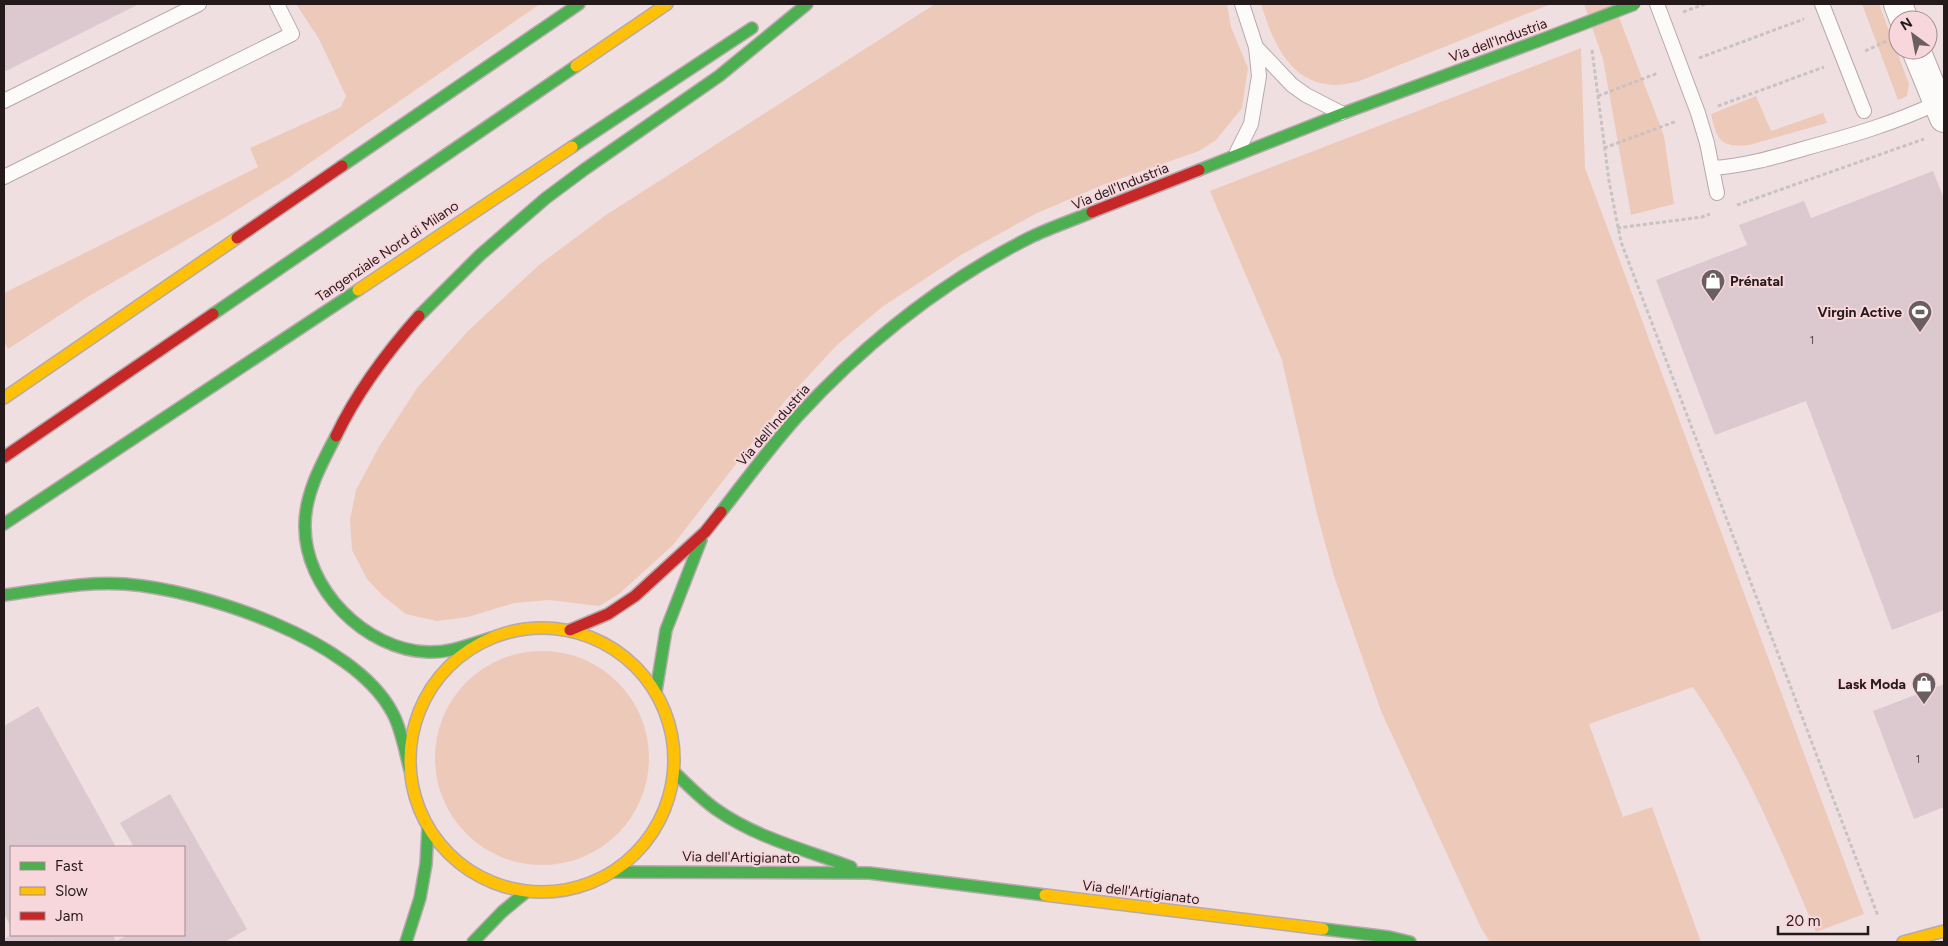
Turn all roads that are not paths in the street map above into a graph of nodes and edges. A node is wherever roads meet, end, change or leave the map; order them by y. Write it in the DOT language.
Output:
graph roads {
  1 [pos="198,4"];
  2 [pos="277,4"];
  3 [pos="578,4"];
  4 [pos="667,4"];
  5 [pos="807,4"];
  6 [pos="1242,4"];
  7 [pos="1635,4"];
  8 [pos="1657,4"];
  9 [pos="1823,8"];
  10 [pos="764,20"];
  11 [pos="1256,47"];
  12 [pos="1915,60"];
  13 [pos="4,101"];
  14 [pos="1864,111"];
  15 [pos="1341,114"];
  16 [pos="1938,119"];
  17 [pos="1236,155"];
  18 [pos="1712,168"];
  19 [pos="4,177"];
  20 [pos="1717,192"];
  21 [pos="4,398"];
  22 [pos="4,457"];
  23 [pos="4,524"];
  24 [pos="705,532"];
  25 [pos="4,595"];
  26 [pos="570,630"];
  27 [pos="490,638"];
  28 [pos="656,691"];
  29 [pos="410,770"];
  30 [pos="674,772"];
  31 [pos="428,828"];
  32 [pos="613,872"];
  33 [pos="869,873"];
  34 [pos="526,892"];
  35 [pos="1944,931"];
  36 [pos="406,942"];
  37 [pos="473,942"];
  38 [pos="1410,942"];
  39 [pos="1903,942"];
  1 -- 13 [label="lane"];
  2 -- 19 [label="lane"];
  3 -- 21 [label="main road"];
  4 -- 22 [label="main road"];
  5 -- 27 [label="main road"];
  6 -- 11 [label="lane"];
  7 -- 15 [label="main road, Via dell'Industria, bridge"];
  8 -- 18 [label="lane"];
  9 -- 14 [label="lane"];
  10 -- 23 [label="main road, Tangenziale Nord di Milano"];
  11 -- 15 [label="lane"];
  11 -- 17 [label="lane"];
  12 -- 16 [label="street"];
  15 -- 17 [label="main road, Via dell'Industria"];
  16 -- 18 [label="lane"];
  17 -- 24 [label="main road, Via dell'Industria"];
  18 -- 20 [label="lane"];
  24 -- 26 [label="main road, Via dell'Industria"];
  24 -- 28 [label="main road, Via dell'Industria"];
  25 -- 29 [label="main road"];
  26 -- 27 [label="main road"];
  26 -- 28 [label="main road"];
  27 -- 29 [label="main road"];
  28 -- 30 [label="main road"];
  29 -- 31 [label="main road"];
  30 -- 32 [label="main road"];
  30 -- 33 [label="main road, Via dell'Artigianato"];
  31 -- 34 [label="main road"];
  31 -- 36 [label="main road"];
  32 -- 33 [label="main road, Via dell'Artigianato"];
  32 -- 34 [label="main road"];
  33 -- 38 [label="main road, Via dell'Artigianato"];
  34 -- 37 [label="main road"];
  35 -- 39 [label="main road"];
}
